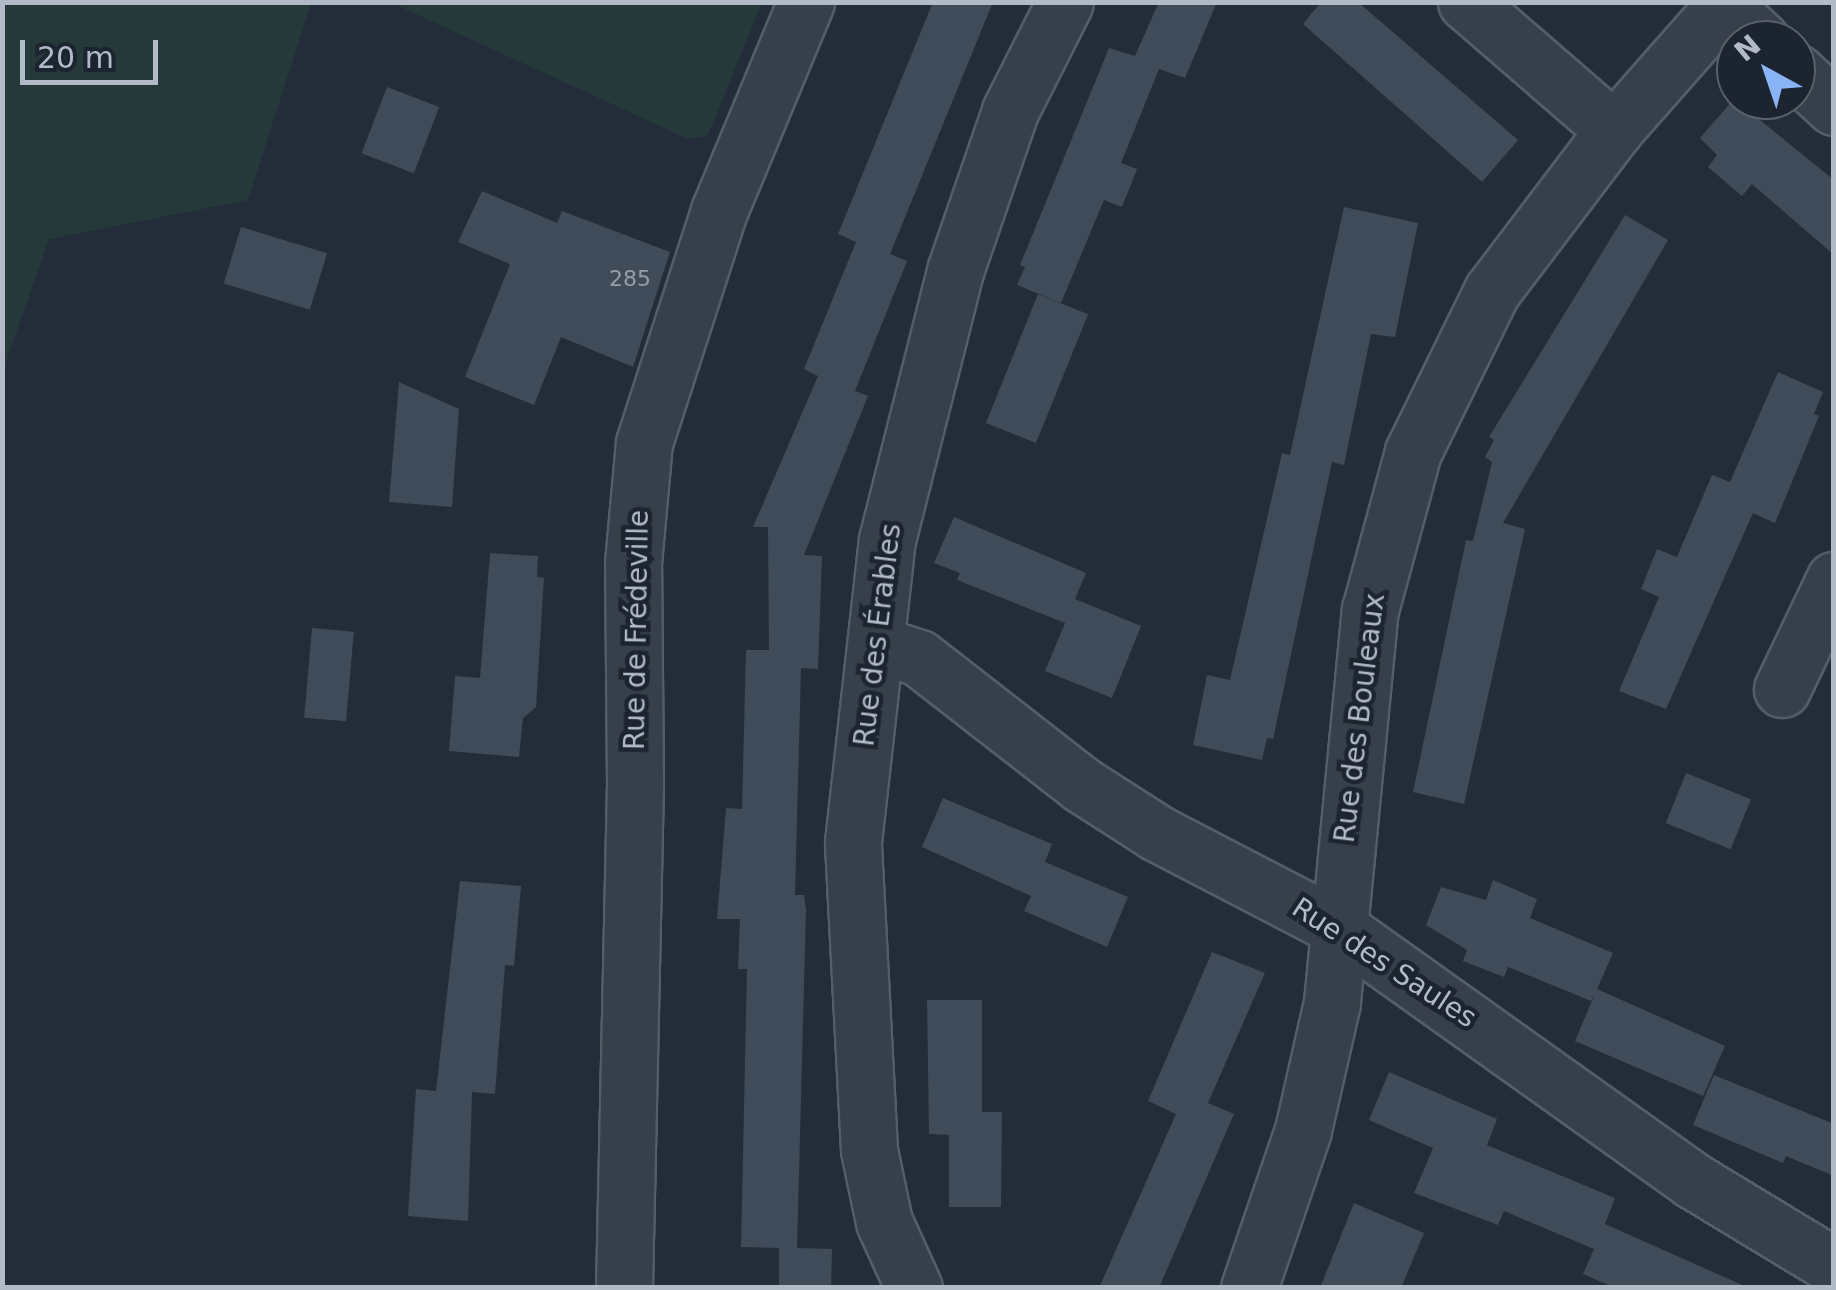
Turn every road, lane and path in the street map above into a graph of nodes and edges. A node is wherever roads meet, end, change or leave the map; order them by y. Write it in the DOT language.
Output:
graph roads {
  1 [pos="806,2"];
  2 [pos="1064,2"];
  3 [pos="1466,2"];
  4 [pos="1738,16"];
  5 [pos="1614,130"];
  6 [pos="1834,580"];
  7 [pos="876,644"];
  8 [pos="1782,689"];
  9 [pos="1336,926"];
  10 [pos="1834,1266"];
  11 [pos="624,1288"];
  12 [pos="914,1288"];
  13 [pos="1249,1288"];
  1 -- 11 [label="street, Rue de Frédeville"];
  2 -- 7 [label="street, Rue des Érables"];
  3 -- 5 [label="street"];
  4 -- 5 [label="street, Rue des Bouleaux"];
  5 -- 9 [label="street, Rue des Bouleaux"];
  6 -- 8 [label="street"];
  7 -- 9 [label="street, Rue des Saules"];
  7 -- 12 [label="street, Rue des Érables"];
  9 -- 10 [label="street, Rue des Saules"];
  9 -- 13 [label="street, Rue des Bouleaux"];
}
